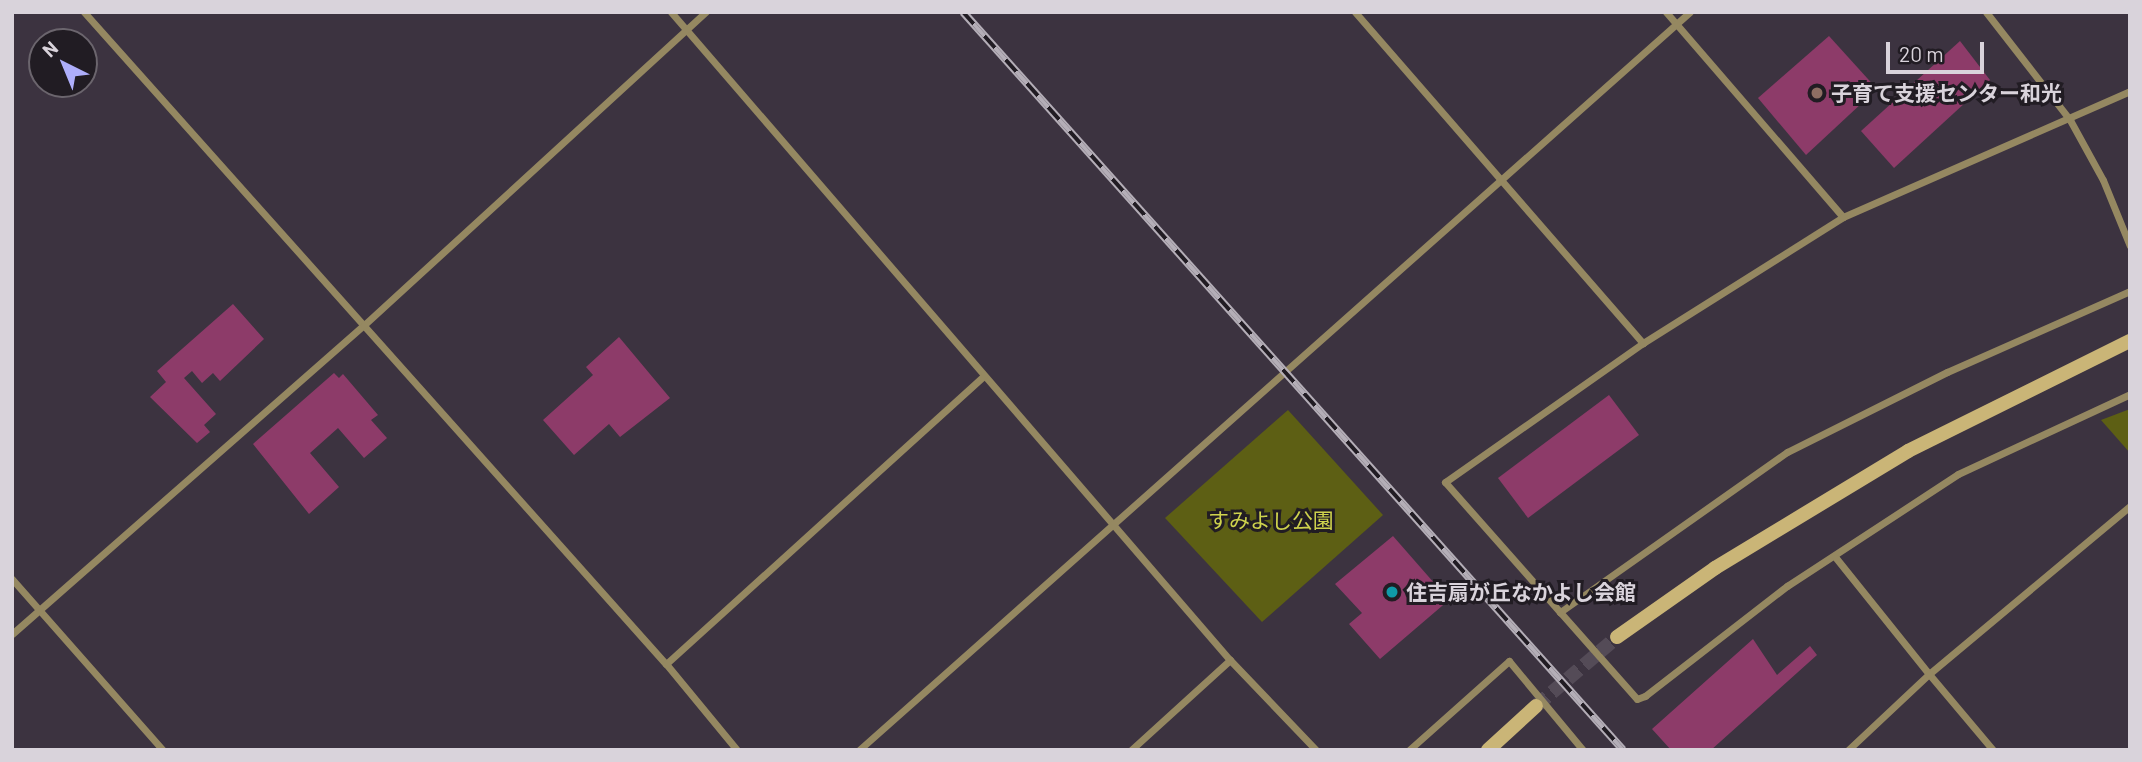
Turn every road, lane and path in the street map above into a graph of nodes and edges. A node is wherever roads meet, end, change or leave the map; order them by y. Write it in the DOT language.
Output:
graph roads {
  1 [pos="84,12"];
  2 [pos="671,12"];
  3 [pos="706,12"];
  4 [pos="1355,12"];
  5 [pos="1666,12"];
  6 [pos="1690,12"];
  7 [pos="1986,12"];
  8 [pos="1676,24"];
  9 [pos="686,29"];
  10 [pos="2130,90"];
  11 [pos="2070,120"];
  12 [pos="1503,179"];
  13 [pos="1843,217"];
  14 [pos="2130,246"];
  15 [pos="2130,291"];
  16 [pos="364,325"];
  17 [pos="2130,341"];
  18 [pos="1643,343"];
  19 [pos="984,376"];
  20 [pos="2130,394"];
  21 [pos="2130,506"];
  22 [pos="1117,524"];
  23 [pos="1836,558"];
  24 [pos="12,579"];
  25 [pos="40,610"];
  26 [pos="1560,612"];
  27 [pos="12,634"];
  28 [pos="1617,637"];
  29 [pos="1230,660"];
  30 [pos="666,664"];
  31 [pos="1929,674"];
  32 [pos="1536,706"];
  33 [pos="163,750"];
  34 [pos="737,750"];
  35 [pos="859,750"];
  36 [pos="1131,750"];
  37 [pos="1316,750"];
  38 [pos="1409,750"];
  39 [pos="1488,750"];
  40 [pos="1583,750"];
  41 [pos="1848,750"];
  42 [pos="1993,750"];
  1 -- 16 [label="street"];
  2 -- 9 [label="street"];
  3 -- 9 [label="street"];
  4 -- 12 [label="street"];
  5 -- 8 [label="street"];
  6 -- 8 [label="street"];
  7 -- 11 [label="street"];
  8 -- 12 [label="street"];
  8 -- 13 [label="street"];
  9 -- 16 [label="street"];
  9 -- 19 [label="street"];
  10 -- 11 [label="street"];
  11 -- 13 [label="street"];
  11 -- 14 [label="street"];
  12 -- 18 [label="street"];
  12 -- 22 [label="street"];
  13 -- 18 [label="street"];
  15 -- 26 [label="street"];
  16 -- 25 [label="street"];
  16 -- 30 [label="street"];
  17 -- 28 [label="street"];
  18 -- 26 [label="street"];
  19 -- 22 [label="street"];
  19 -- 30 [label="street"];
  20 -- 23 [label="street"];
  21 -- 31 [label="street"];
  22 -- 29 [label="street"];
  22 -- 35 [label="street"];
  23 -- 26 [label="street"];
  23 -- 31 [label="street"];
  24 -- 25 [label="street"];
  25 -- 27 [label="street"];
  25 -- 33 [label="street"];
  29 -- 36 [label="street"];
  29 -- 37 [label="street"];
  30 -- 34 [label="street"];
  31 -- 41 [label="street"];
  31 -- 42 [label="street"];
  32 -- 39 [label="street"];
  38 -- 40 [label="street"];
}
